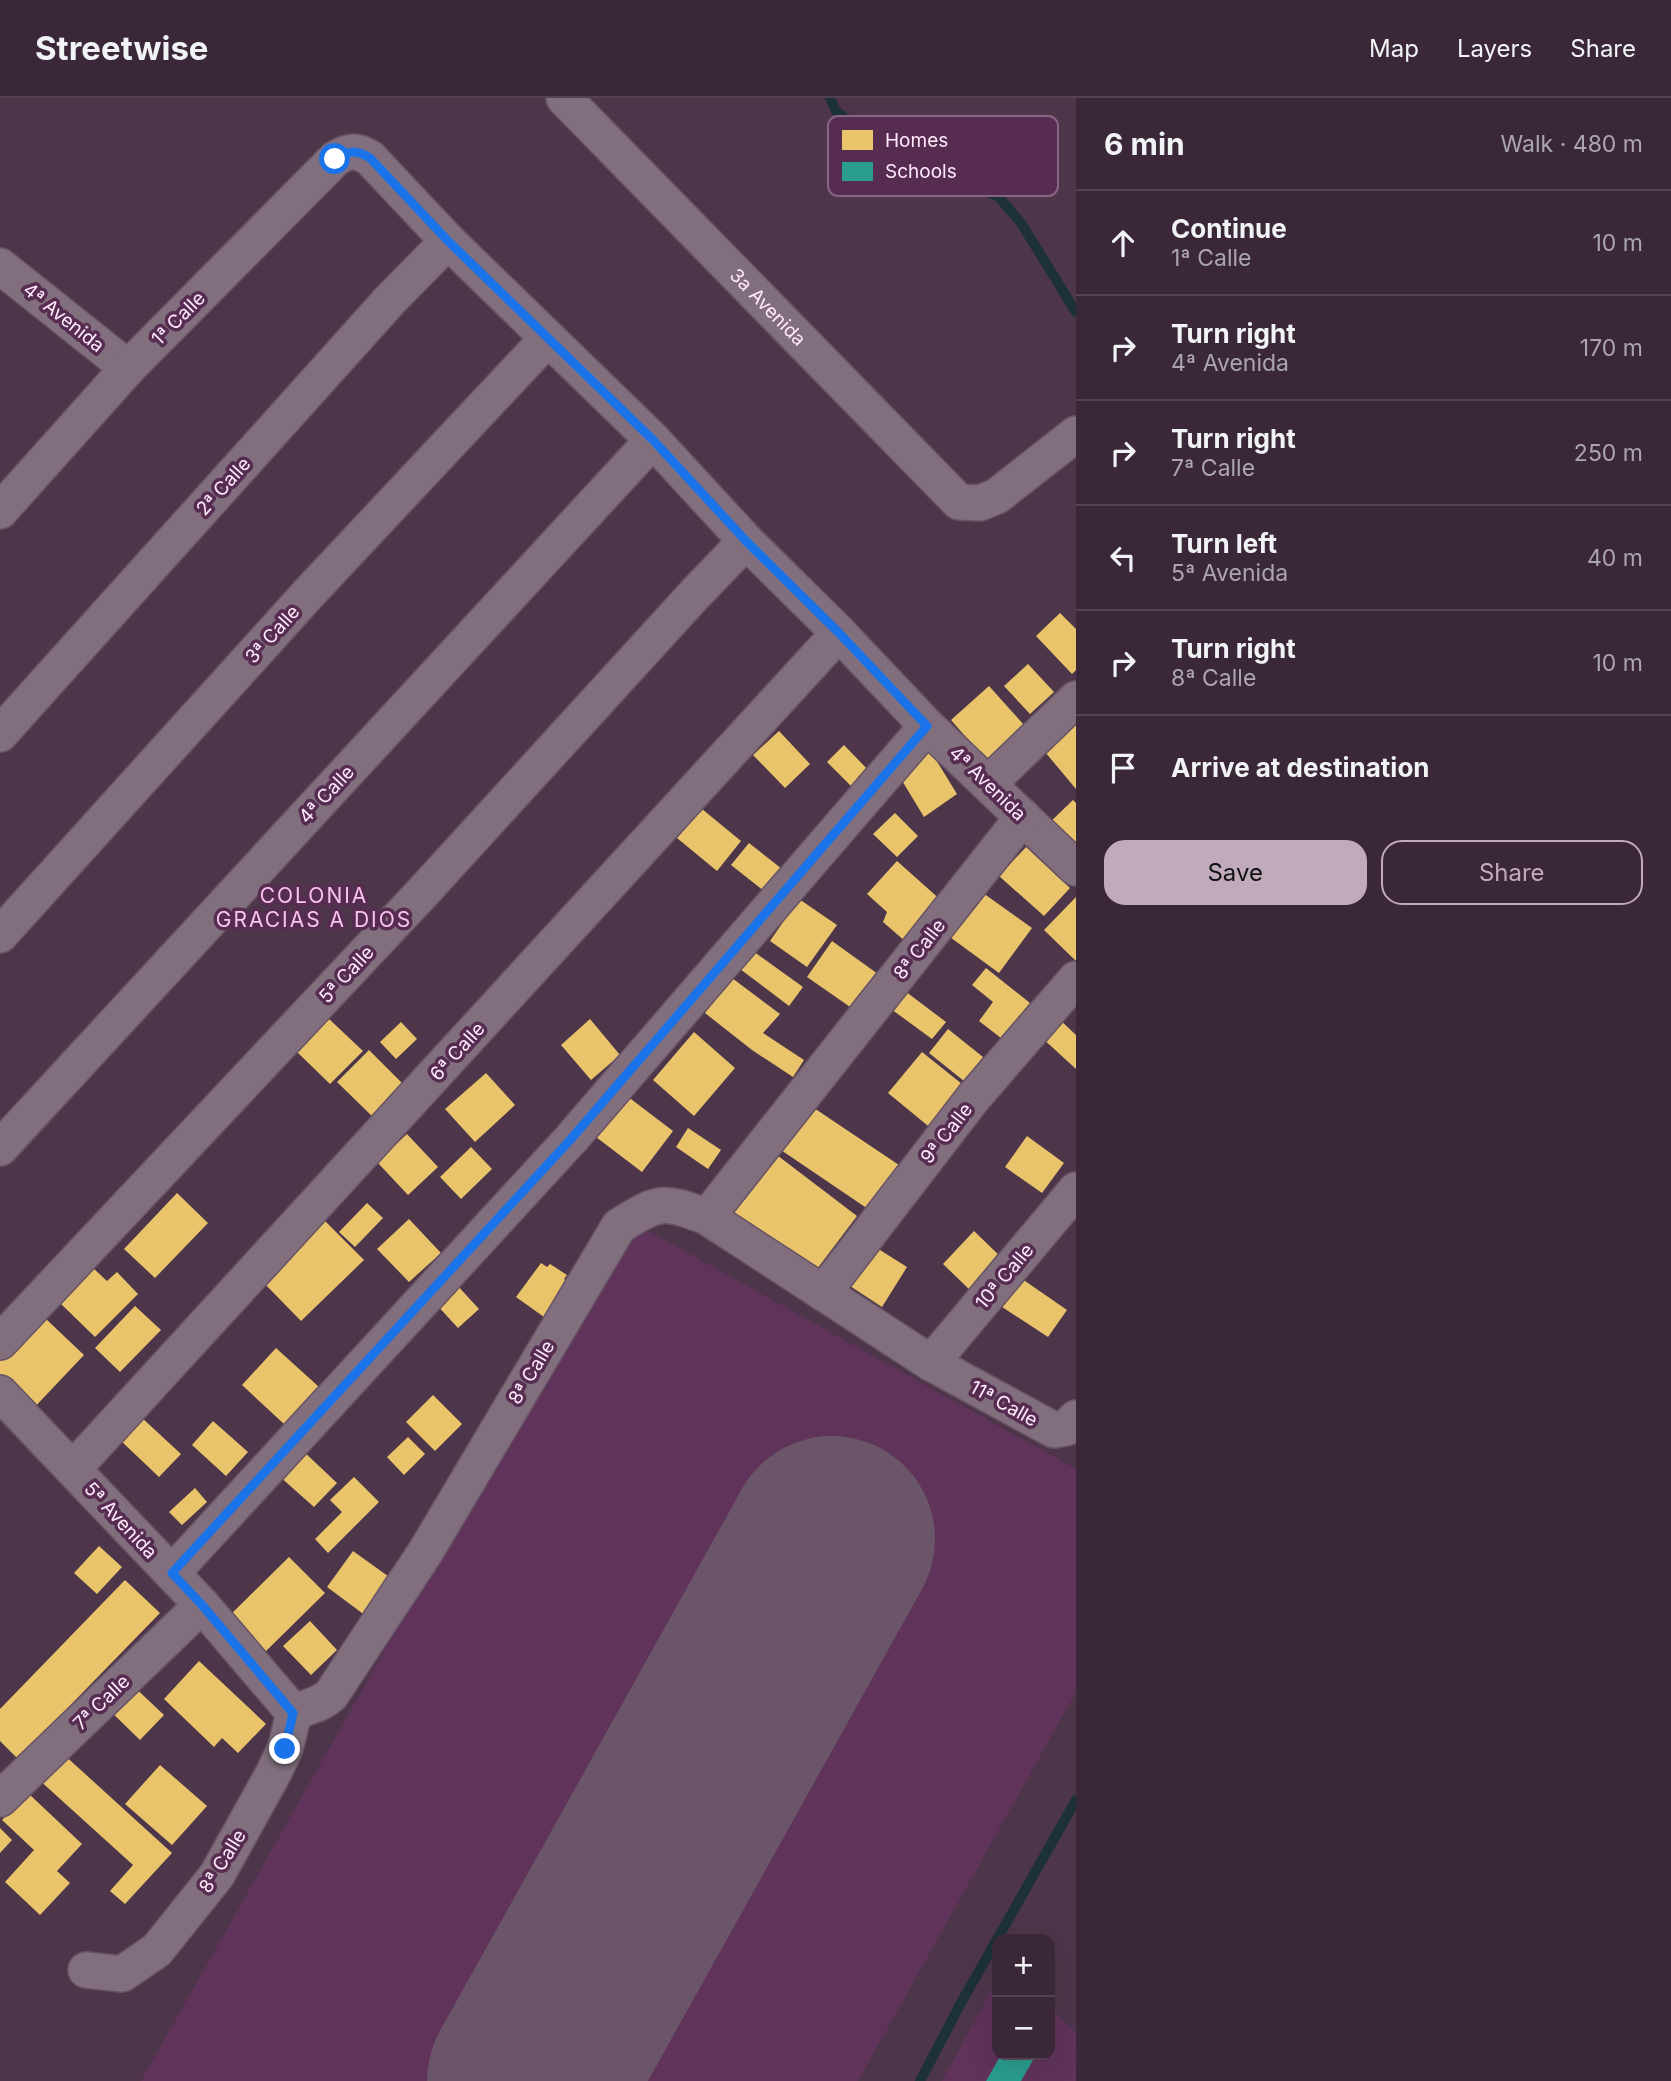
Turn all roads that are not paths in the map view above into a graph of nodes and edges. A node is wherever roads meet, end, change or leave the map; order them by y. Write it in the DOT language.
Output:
graph roads {
  1 [pos="564,98"];
  2 [pos="370,158"];
  3 [pos="448,241"];
  4 [pos="0,266"];
  5 [pos="548,338"];
  6 [pos="128,368"];
  7 [pos="1076,434"];
  8 [pos="653,440"];
  9 [pos="0,511"];
  10 [pos="746,541"];
  11 [pos="839,633"];
  12 [pos="1076,699"];
  13 [pos="927,726"];
  14 [pos="0,734"];
  15 [pos="988,784"];
  16 [pos="1023,817"];
  17 [pos="1076,868"];
  18 [pos="0,935"];
  19 [pos="1076,979"];
  20 [pos="0,1148"];
  21 [pos="1076,1190"];
  22 [pos="707,1217"];
  23 [pos="823,1293"];
  24 [pos="0,1342"];
  25 [pos="931,1363"];
  26 [pos="0,1393"];
  27 [pos="1076,1418"];
  28 [pos="73,1469"];
  29 [pos="172,1573"];
  30 [pos="202,1605"];
  31 [pos="293,1713"];
  32 [pos="0,1799"];
  33 [pos="86,1970"];
  1 -- 7 [label="street, 3a Avenida"];
  2 -- 3 [label="street, 4ª Avenida"];
  2 -- 6 [label="street, 1ª Calle"];
  3 -- 5 [label="street, 4ª Avenida"];
  3 -- 14 [label="street, 2ª Calle"];
  4 -- 6 [label="street, 4ª Avenida"];
  5 -- 8 [label="street, 4ª Avenida"];
  5 -- 18 [label="street, 3ª Calle"];
  6 -- 9 [label="street, 1ª Calle"];
  8 -- 10 [label="street, 4ª Avenida"];
  8 -- 20 [label="street, 4ª Calle"];
  10 -- 11 [label="street, 4ª Avenida"];
  10 -- 24 [label="street, 5ª Calle"];
  11 -- 13 [label="street, 4ª Avenida"];
  11 -- 28 [label="street, 6ª Calle"];
  12 -- 15 [label="street"];
  13 -- 15 [label="street, 4ª Avenida"];
  13 -- 29 [label="street"];
  15 -- 16 [label="street, 4ª Avenida"];
  16 -- 17 [label="street, 4ª Avenida"];
  16 -- 22 [label="street, 8ª Calle"];
  19 -- 23 [label="street, 9ª Calle"];
  21 -- 25 [label="street, 10ª Calle"];
  22 -- 23 [label="street"];
  22 -- 31 [label="street, 8ª Calle"];
  23 -- 25 [label="street"];
  25 -- 27 [label="street, 11ª Calle"];
  26 -- 28 [label="street, 5ª Avenida"];
  28 -- 29 [label="street, 5ª Avenida"];
  29 -- 30 [label="street, 5ª Avenida"];
  30 -- 31 [label="street, 5ª Avenida"];
  30 -- 32 [label="street, 7ª Calle"];
  31 -- 33 [label="street, 8ª Calle"];
}
